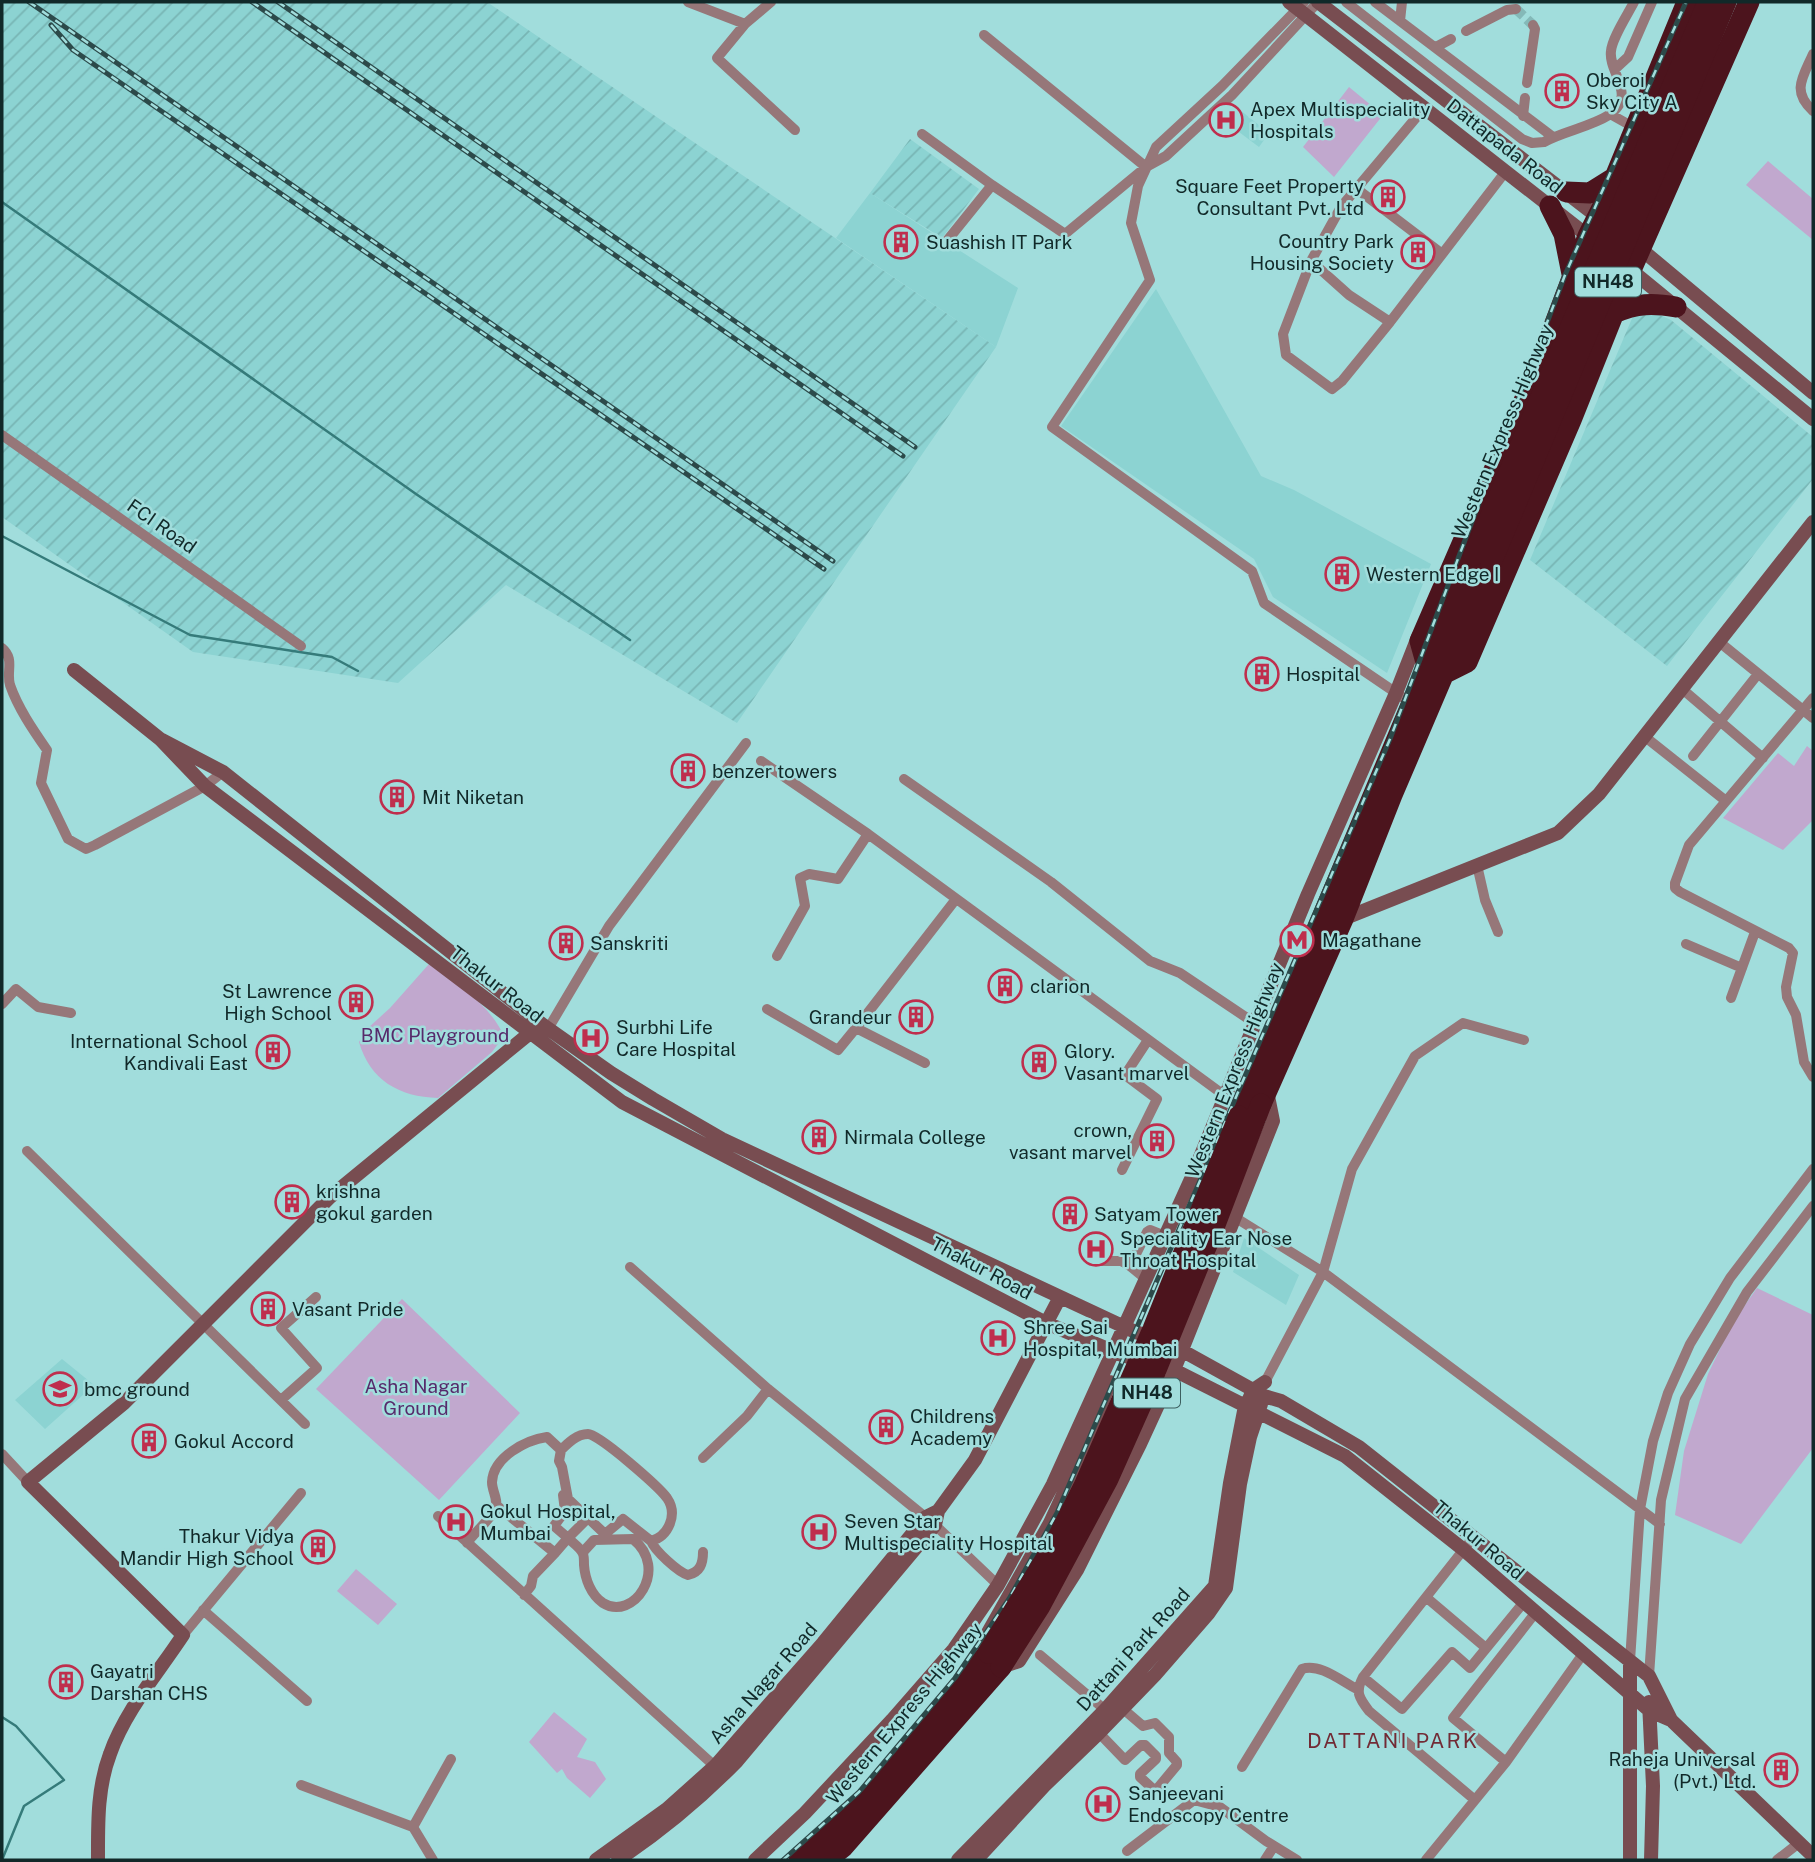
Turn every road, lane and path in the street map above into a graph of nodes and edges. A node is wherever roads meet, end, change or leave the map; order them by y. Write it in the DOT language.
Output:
graph roads {
  1 [pos="688,2"];
  2 [pos="771,2"];
  3 [pos="1318,2"];
  4 [pos="1346,2"];
  5 [pos="1375,2"];
  6 [pos="1402,2"];
  7 [pos="1634,2"];
  8 [pos="1652,2"];
  9 [pos="1687,2"];
  10 [pos="1708,2"];
  11 [pos="1726,2"];
  12 [pos="1749,2"];
  13 [pos="1299,7"];
  14 [pos="1516,9"];
  15 [pos="1400,21"];
  16 [pos="745,24"];
  17 [pos="1533,25"];
  18 [pos="1466,31"];
  19 [pos="984,35"];
  20 [pos="1451,39"];
  21 [pos="1436,47"];
  22 [pos="1813,54"];
  23 [pos="1661,63"];
  24 [pos="1401,65"];
  25 [pos="1615,69"];
  26 [pos="1390,79"];
  27 [pos="1527,83"];
  28 [pos="1222,86"];
  29 [pos="1710,91"];
  30 [pos="1232,95"];
  31 [pos="1525,98"];
  32 [pos="1425,107"];
  33 [pos="1813,111"];
  34 [pos="1610,114"];
  35 [pos="1523,116"];
  36 [pos="1635,128"];
  37 [pos="795,130"];
  38 [pos="922,134"];
  39 [pos="1553,137"];
  40 [pos="1165,139"];
  41 [pos="1174,148"];
  42 [pos="1146,167"];
  43 [pos="1506,171"];
  44 [pos="1614,178"];
  45 [pos="992,185"];
  46 [pos="1357,189"];
  47 [pos="1558,199"];
  48 [pos="1598,217"];
  49 [pos="1588,236"];
  50 [pos="946,242"];
  51 [pos="1642,249"];
  52 [pos="1441,253"];
  53 [pos="1311,261"];
  54 [pos="1632,270"];
  55 [pos="1570,285"];
  56 [pos="1676,307"];
  57 [pos="1614,313"];
  58 [pos="1390,322"];
  59 [pos="1813,393"];
  60 [pos="1813,419"];
  61 [pos="2,435"];
  62 [pos="1813,522"];
  63 [pos="1482,559"];
  64 [pos="1718,641"];
  65 [pos="301,646"];
  66 [pos="2,648"];
  67 [pos="1436,669"];
  68 [pos="74,670"];
  69 [pos="1759,674"];
  70 [pos="1681,688"];
  71 [pos="1404,698"];
  72 [pos="1813,698"];
  73 [pos="1803,710"];
  74 [pos="1813,718"];
  75 [pos="1720,722"];
  76 [pos="1644,736"];
  77 [pos="160,738"];
  78 [pos="746,743"];
  79 [pos="1693,755"];
  80 [pos="1763,758"];
  81 [pos="761,761"];
  82 [pos="223,772"];
  83 [pos="904,779"];
  84 [pos="205,786"];
  85 [pos="1726,801"];
  86 [pos="869,834"];
  87 [pos="1477,865"];
  88 [pos="956,899"];
  89 [pos="1343,919"];
  90 [pos="425,931"];
  91 [pos="1498,932"];
  92 [pos="1755,932"];
  93 [pos="413,944"];
  94 [pos="1686,944"];
  95 [pos="777,956"];
  96 [pos="1742,968"];
  97 [pos="1731,998"];
  98 [pos="2,1004"];
  99 [pos="767,1009"];
  100 [pos="71,1013"];
  101 [pos="1256,1024"];
  102 [pos="856,1028"];
  103 [pos="539,1031"];
  104 [pos="1148,1040"];
  105 [pos="1524,1040"];
  106 [pos="925,1063"];
  107 [pos="1813,1077"];
  108 [pos="1256,1081"];
  109 [pos="1232,1105"];
  110 [pos="27,1151"];
  111 [pos="757,1155"];
  112 [pos="1813,1169"];
  113 [pos="753,1170"];
  114 [pos="1122,1170"];
  115 [pos="1813,1206"];
  116 [pos="1236,1218"];
  117 [pos="1166,1236"];
  118 [pos="977,1259"];
  119 [pos="1097,1261"];
  120 [pos="1130,1266"];
  121 [pos="630,1267"];
  122 [pos="1324,1272"];
  123 [pos="1730,1278"];
  124 [pos="1146,1279"];
  125 [pos="968,1283"];
  126 [pos="1747,1292"];
  127 [pos="316,1297"];
  128 [pos="1060,1297"];
  129 [pos="1046,1323"];
  130 [pos="202,1324"];
  131 [pos="1128,1329"];
  132 [pos="1181,1350"];
  133 [pos="1118,1353"];
  134 [pos="1174,1370"];
  135 [pos="768,1389"];
  136 [pos="1261,1389"];
  137 [pos="1668,1393"];
  138 [pos="1685,1399"];
  139 [pos="281,1400"];
  140 [pos="1252,1410"];
  141 [pos="305,1423"];
  142 [pos="2,1454"];
  143 [pos="560,1456"];
  144 [pos="703,1458"];
  145 [pos="28,1482"];
  146 [pos="1644,1491"];
  147 [pos="301,1493"];
  148 [pos="1661,1500"];
  149 [pos="496,1505"];
  150 [pos="1640,1509"];
  151 [pos="438,1516"];
  152 [pos="933,1517"];
  153 [pos="587,1519"];
  154 [pos="1660,1524"];
  155 [pos="1472,1536"];
  156 [pos="568,1538"];
  157 [pos="651,1541"];
  158 [pos="467,1543"];
  159 [pos="1464,1550"];
  160 [pos="583,1552"];
  161 [pos="703,1552"];
  162 [pos="555,1553"];
  163 [pos="533,1576"];
  164 [pos="998,1585"];
  165 [pos="513,1586"];
  166 [pos="524,1595"];
  167 [pos="1427,1598"];
  168 [pos="1524,1602"];
  169 [pos="203,1610"];
  170 [pos="1536,1612"];
  171 [pos="183,1635"];
  172 [pos="1486,1648"];
  173 [pos="1583,1654"];
  174 [pos="1040,1656"];
  175 [pos="995,1660"];
  176 [pos="1630,1661"];
  177 [pos="1363,1676"];
  178 [pos="1649,1676"];
  179 [pos="1357,1689"];
  180 [pos="1632,1696"];
  181 [pos="307,1700"];
  182 [pos="1650,1711"];
  183 [pos="1114,1712"];
  184 [pos="1671,1720"];
  185 [pos="1099,1733"];
  186 [pos="451,1759"];
  187 [pos="1506,1762"];
  188 [pos="1242,1767"];
  189 [pos="720,1770"];
  190 [pos="1040,1782"];
  191 [pos="301,1785"];
  192 [pos="1475,1800"];
  193 [pos="413,1827"];
  194 [pos="999,1828"];
  195 [pos="1799,1843"];
  196 [pos="1274,1846"];
  197 [pos="1127,1852"];
  198 [pos="1813,1856"];
  199 [pos="98,1860"];
  200 [pos="433,1860"];
  201 [pos="596,1860"];
  202 [pos="618,1860"];
  203 [pos="755,1860"];
  204 [pos="799,1860"];
  205 [pos="827,1860"];
  206 [pos="958,1860"];
  207 [pos="976,1860"];
  208 [pos="1265,1860"];
  209 [pos="1297,1860"];
  210 [pos="1426,1860"];
  211 [pos="1630,1860"];
  212 [pos="1651,1860"];
  213 [pos="1777,1860"];
  1 -- 16 [label="street"];
  2 -- 16 [label="street"];
  3 -- 13 [label="street"];
  3 -- 24 [label="street"];
  4 -- 39 [label="street"];
  5 -- 15 [label="street"];
  6 -- 15 [label="street"];
  7 -- 25 [label="street"];
  8 -- 25 [label="street"];
  9 -- 23 [label="highway"];
  10 -- 63 [label="highway, Western Express Highway / NH48, bridge"];
  11 -- 63 [label="highway, Western Express Highway / NH48, bridge"];
  12 -- 29 [label="highway"];
  13 -- 26 [label="street, Dattapada Road"];
  13 -- 28 [label="street"];
  13 -- 30 [label="street"];
  14 -- 18 [label="street"];
  15 -- 21 [label="street"];
  16 -- 37 [label="street"];
  17 -- 27 [label="street"];
  19 -- 42 [label="street"];
  20 -- 21 [label="street"];
  21 -- 35 [label="street"];
  22 -- 33 [label="street"];
  23 -- 29 [label="highway"];
  23 -- 36 [label="highway"];
  24 -- 26 [label="street"];
  24 -- 47 [label="street"];
  25 -- 34 [label="street"];
  26 -- 32 [label="street, Dattapada Road"];
  28 -- 30 [label="street"];
  28 -- 40 [label="street"];
  29 -- 51 [label="highway"];
  30 -- 41 [label="street"];
  31 -- 35 [label="street"];
  32 -- 43 [label="street, Dattapada Road"];
  32 -- 46 [label="street"];
  34 -- 36 [label="street"];
  34 -- 39 [label="street"];
  35 -- 39 [label="street"];
  36 -- 44 [label="highway"];
  38 -- 45 [label="street"];
  40 -- 41 [label="street"];
  40 -- 42 [label="street"];
  41 -- 42 [label="street"];
  42 -- 45 [label="street"];
  42 -- 71 [label="street"];
  43 -- 47 [label="street, Dattapada Road"];
  43 -- 52 [label="street"];
  44 -- 47 [label="highway"];
  44 -- 48 [label="highway"];
  45 -- 50 [label="street"];
  46 -- 52 [label="street"];
  46 -- 53 [label="street"];
  47 -- 48 [label="street"];
  47 -- 49 [label="street, Dattapada Road"];
  47 -- 55 [label="highway"];
  48 -- 49 [label="highway"];
  48 -- 51 [label="street"];
  49 -- 54 [label="street, Dattapada Road"];
  49 -- 55 [label="highway"];
  51 -- 54 [label="highway"];
  51 -- 59 [label="street"];
  52 -- 58 [label="street"];
  53 -- 58 [label="street"];
  53 -- 58 [label="street"];
  54 -- 56 [label="street, Dattapada Road"];
  54 -- 57 [label="highway"];
  55 -- 67 [label="highway"];
  55 -- 71 [label="street"];
  56 -- 57 [label="highway"];
  56 -- 60 [label="street, Dattapada Road"];
  57 -- 67 [label="highway"];
  61 -- 65 [label="street, FCI Road"];
  62 -- 64 [label="street"];
  63 -- 67 [label="highway, Western Express Highway / NH48"];
  64 -- 69 [label="street"];
  64 -- 70 [label="street"];
  66 -- 84 [label="street"];
  67 -- 71 [label="highway, Western Express Highway / NH48"];
  67 -- 89 [label="highway, Western Express Highway / NH48"];
  68 -- 77 [label="street, Thakur Road"];
  69 -- 73 [label="street"];
  69 -- 75 [label="street"];
  70 -- 75 [label="street"];
  70 -- 76 [label="street"];
  71 -- 101 [label="street"];
  71 -- 108 [label="highway, Western Express Highway / NH48"];
  72 -- 73 [label="street"];
  73 -- 74 [label="street"];
  73 -- 80 [label="street"];
  75 -- 79 [label="street"];
  75 -- 80 [label="street"];
  76 -- 85 [label="street"];
  76 -- 87 [label="street"];
  77 -- 82 [label="street, Thakur Road"];
  77 -- 84 [label="street, Thakur Road"];
  78 -- 103 [label="street"];
  80 -- 85 [label="street"];
  81 -- 86 [label="street"];
  82 -- 84 [label="street"];
  82 -- 90 [label="street, Thakur Road"];
  83 -- 101 [label="street"];
  84 -- 93 [label="street, Thakur Road"];
  85 -- 92 [label="street"];
  86 -- 88 [label="street"];
  86 -- 95 [label="street"];
  87 -- 89 [label="street"];
  87 -- 91 [label="street"];
  88 -- 102 [label="street"];
  88 -- 104 [label="street"];
  89 -- 108 [label="highway, Western Express Highway / NH48"];
  90 -- 93 [label="street"];
  90 -- 103 [label="street, Thakur Road"];
  92 -- 96 [label="street"];
  92 -- 107 [label="street"];
  93 -- 103 [label="street, Thakur Road"];
  94 -- 96 [label="street"];
  96 -- 97 [label="street"];
  98 -- 100 [label="street"];
  99 -- 102 [label="street"];
  101 -- 108 [label="street"];
  102 -- 106 [label="street"];
  103 -- 111 [label="street, Thakur Road"];
  103 -- 113 [label="street, Thakur Road"];
  103 -- 130 [label="street"];
  104 -- 109 [label="street"];
  104 -- 114 [label="street"];
  105 -- 122 [label="street, Dattani Park Road"];
  108 -- 109 [label="highway, Western Express Highway / NH48"];
  108 -- 116 [label="street"];
  108 -- 175 [label="highway, Western Express Highway / NH48, bridge"];
  109 -- 117 [label="street"];
  109 -- 131 [label="street"];
  109 -- 175 [label="highway, Western Express Highway / NH48, bridge"];
  110 -- 130 [label="street"];
  111 -- 113 [label="street"];
  111 -- 118 [label="street, Thakur Road"];
  112 -- 123 [label="street"];
  113 -- 125 [label="street, Thakur Road"];
  115 -- 126 [label="street"];
  116 -- 122 [label="street"];
  116 -- 132 [label="street"];
  117 -- 120 [label="street"];
  117 -- 124 [label="street"];
  118 -- 125 [label="street"];
  118 -- 128 [label="street, Thakur Road"];
  119 -- 120 [label="street"];
  120 -- 124 [label="street"];
  121 -- 135 [label="street"];
  122 -- 136 [label="street, Dattani Park Road"];
  122 -- 150 [label="street"];
  123 -- 126 [label="street"];
  123 -- 137 [label="street"];
  124 -- 131 [label="street"];
  125 -- 129 [label="street, Thakur Road"];
  126 -- 138 [label="street"];
  127 -- 139 [label="street"];
  128 -- 129 [label="street, Asha Nagar Road"];
  128 -- 131 [label="street, Thakur Road"];
  129 -- 133 [label="street, Thakur Road"];
  129 -- 152 [label="street, Asha Nagar Road"];
  130 -- 139 [label="street"];
  130 -- 145 [label="street"];
  131 -- 132 [label="street, Thakur Road"];
  131 -- 133 [label="street"];
  132 -- 134 [label="street"];
  132 -- 136 [label="street, Thakur Road"];
  133 -- 134 [label="street, Thakur Road"];
  133 -- 164 [label="street"];
  133 -- 175 [label="street"];
  134 -- 140 [label="street, Thakur Road"];
  134 -- 175 [label="street"];
  135 -- 144 [label="street"];
  135 -- 152 [label="street"];
  136 -- 140 [label="street, Dattani Park Road"];
  136 -- 155 [label="street, Thakur Road"];
  137 -- 138 [label="street"];
  137 -- 146 [label="street"];
  138 -- 148 [label="street"];
  139 -- 141 [label="street"];
  140 -- 159 [label="street, Thakur Road"];
  140 -- 183 [label="street, Dattani Park Road"];
  142 -- 145 [label="street"];
  143 -- 149 [label="street"];
  143 -- 153 [label="street"];
  143 -- 156 [label="street"];
  143 -- 157 [label="street"];
  145 -- 171 [label="street"];
  146 -- 148 [label="street"];
  146 -- 150 [label="street"];
  147 -- 169 [label="street"];
  148 -- 154 [label="street"];
  149 -- 158 [label="street"];
  149 -- 162 [label="street"];
  150 -- 154 [label="street"];
  150 -- 176 [label="street"];
  151 -- 158 [label="street"];
  152 -- 164 [label="street"];
  152 -- 189 [label="street, Asha Nagar Road"];
  153 -- 156 [label="street"];
  153 -- 157 [label="street"];
  154 -- 178 [label="street"];
  155 -- 159 [label="street"];
  155 -- 176 [label="street, Thakur Road"];
  156 -- 160 [label="street"];
  156 -- 162 [label="street"];
  157 -- 161 [label="street"];
  158 -- 165 [label="street"];
  159 -- 167 [label="street"];
  159 -- 168 [label="street, Thakur Road"];
  160 -- 160 [label="street"];
  162 -- 163 [label="street"];
  163 -- 165 [label="street"];
  163 -- 166 [label="street"];
  164 -- 203 [label="street"];
  165 -- 166 [label="street"];
  166 -- 189 [label="street"];
  167 -- 172 [label="street"];
  167 -- 177 [label="street"];
  168 -- 170 [label="street, Thakur Road"];
  168 -- 172 [label="street"];
  169 -- 171 [label="street"];
  169 -- 181 [label="street"];
  170 -- 173 [label="street, Thakur Road"];
  170 -- 187 [label="street"];
  171 -- 199 [label="street"];
  172 -- 177 [label="street"];
  173 -- 180 [label="street, Thakur Road"];
  173 -- 187 [label="street"];
  174 -- 183 [label="street"];
  175 -- 204 [label="highway, Western Express Highway / NH48"];
  175 -- 205 [label="highway, Western Express Highway / NH48"];
  176 -- 178 [label="street, Thakur Road"];
  176 -- 180 [label="street"];
  177 -- 179 [label="street"];
  178 -- 182 [label="street"];
  178 -- 184 [label="street, Thakur Road"];
  179 -- 188 [label="street"];
  179 -- 192 [label="street"];
  180 -- 182 [label="street, Thakur Road"];
  180 -- 211 [label="street"];
  182 -- 184 [label="street"];
  182 -- 212 [label="street"];
  183 -- 185 [label="street, Dattani Park Road"];
  183 -- 185 [label="street"];
  183 -- 190 [label="street, Dattani Park Road"];
  184 -- 195 [label="street"];
  185 -- 190 [label="street, Dattani Park Road"];
  186 -- 193 [label="street"];
  187 -- 192 [label="street"];
  189 -- 201 [label="street, Asha Nagar Road"];
  189 -- 202 [label="street, Asha Nagar Road"];
  190 -- 194 [label="street, Dattani Park Road"];
  191 -- 193 [label="street"];
  192 -- 210 [label="street"];
  193 -- 200 [label="street"];
  194 -- 206 [label="street, Dattani Park Road"];
  194 -- 207 [label="street, Dattani Park Road"];
  195 -- 198 [label="street"];
  195 -- 213 [label="street"];
  196 -- 197 [label="street"];
  196 -- 208 [label="street"];
  196 -- 209 [label="street"];
}
